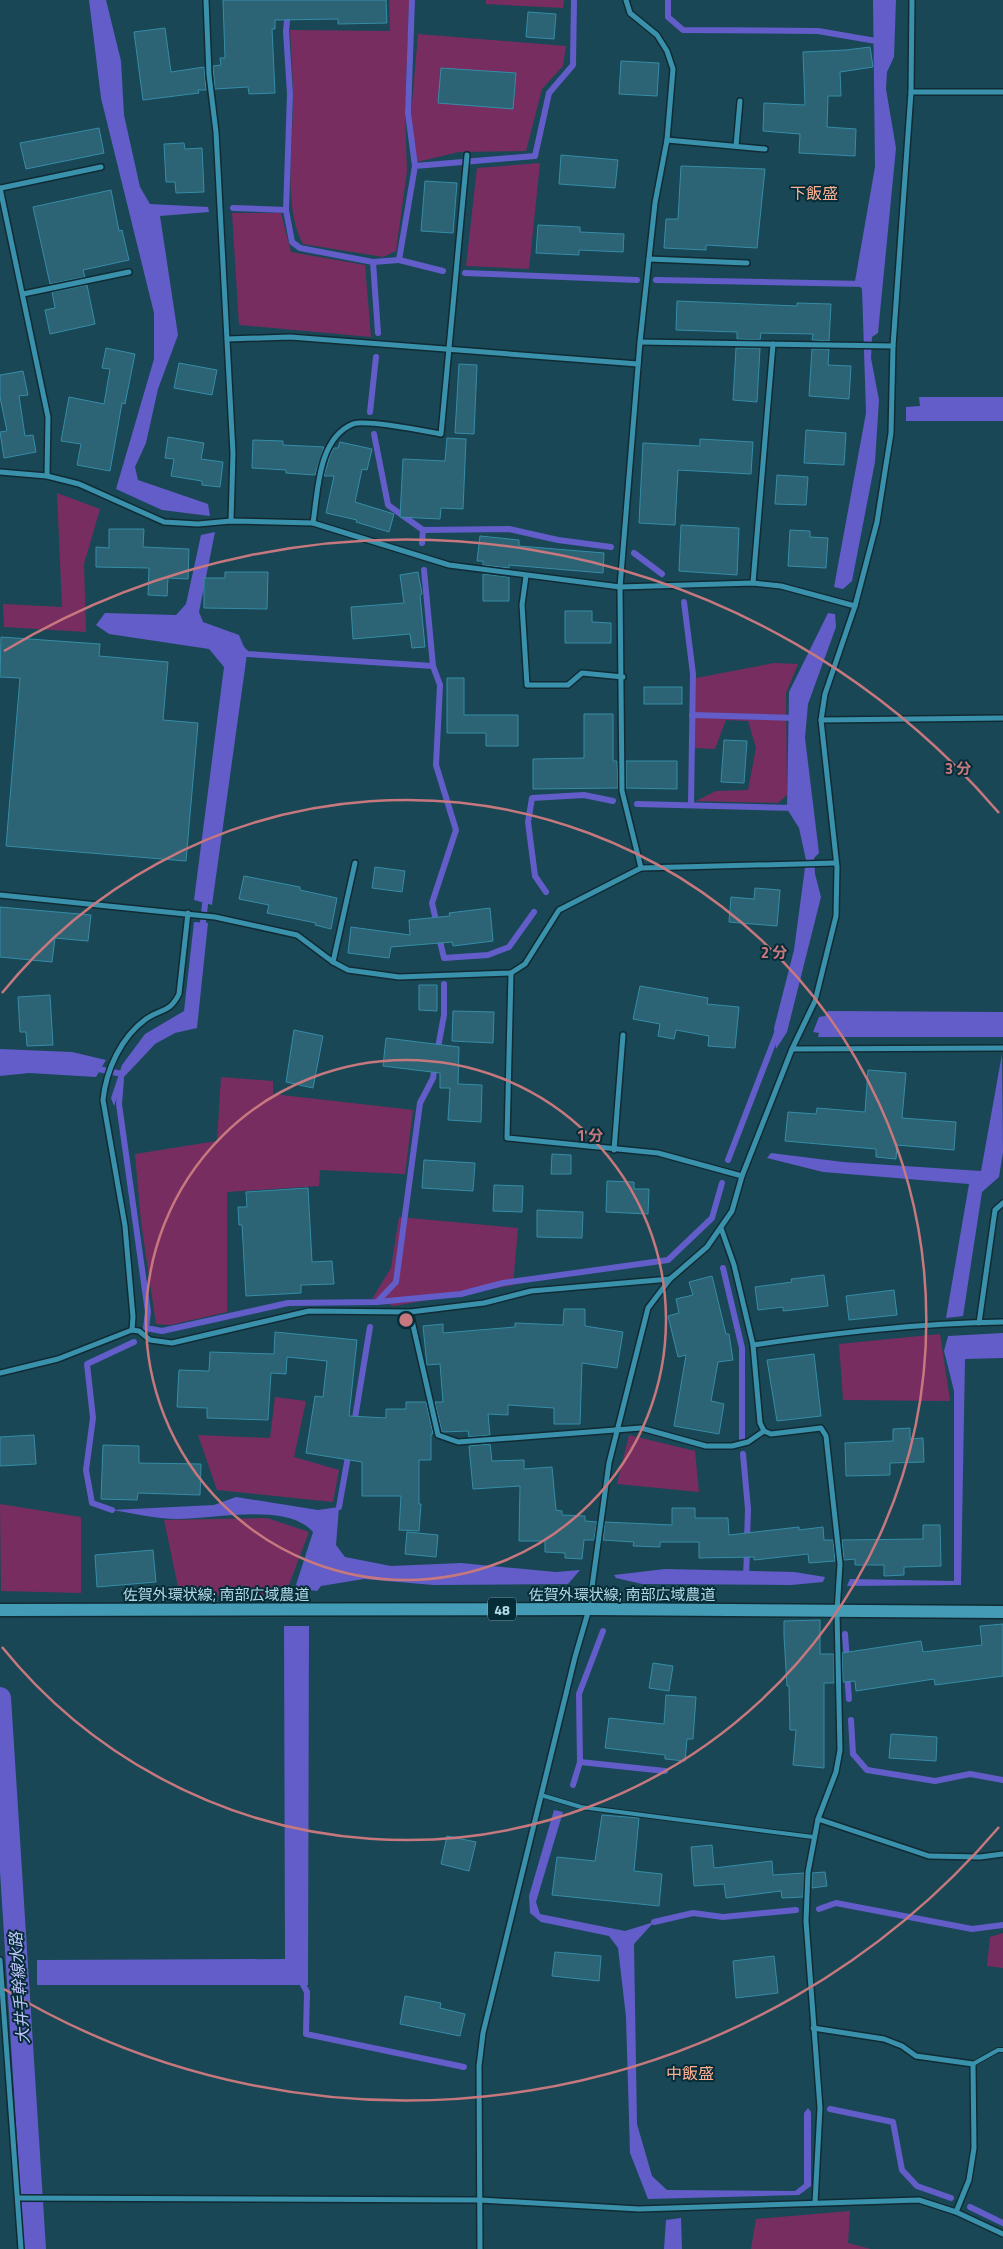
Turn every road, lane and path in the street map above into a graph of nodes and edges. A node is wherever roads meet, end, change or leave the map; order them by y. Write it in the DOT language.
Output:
graph roads {
  1 [pos="206,0"];
  2 [pos="626,0"];
  3 [pos="912,0"];
  4 [pos="911,92"];
  5 [pos="1003,92"];
  6 [pos="740,101"];
  7 [pos="667,140"];
  8 [pos="736,146"];
  9 [pos="765,149"];
  10 [pos="467,155"];
  11 [pos="101,167"];
  12 [pos="0,188"];
  13 [pos="649,259"];
  14 [pos="747,263"];
  15 [pos="129,272"];
  16 [pos="23,294"];
  17 [pos="227,339"];
  18 [pos="640,342"];
  19 [pos="772,344"];
  20 [pos="893,346"];
  21 [pos="450,350"];
  22 [pos="638,364"];
  23 [pos="0,472"];
  24 [pos="47,476"];
  25 [pos="232,521"];
  26 [pos="313,522"];
  27 [pos="526,576"];
  28 [pos="753,583"];
  29 [pos="620,587"];
  30 [pos="855,606"];
  31 [pos="622,678"];
  32 [pos="1003,718"];
  33 [pos="821,720"];
  34 [pos="355,863"];
  35 [pos="836,863"];
  36 [pos="641,868"];
  37 [pos="0,895"];
  38 [pos="188,913"];
  39 [pos="333,962"];
  40 [pos="511,973"];
  41 [pos="623,1035"];
  42 [pos="1003,1048"];
  43 [pos="792,1049"];
  44 [pos="614,1150"];
  45 [pos="742,1176"];
  46 [pos="1003,1203"];
  47 [pos="720,1228"];
  48 [pos="670,1279"];
  49 [pos="410,1312"];
  50 [pos="979,1322"];
  51 [pos="1003,1322"];
  52 [pos="132,1330"];
  53 [pos="753,1345"];
  54 [pos="0,1373"];
  55 [pos="618,1430"];
  56 [pos="764,1431"];
  57 [pos="589,1609"];
  58 [pos="0,1610"];
  59 [pos="837,1612"];
  60 [pos="1003,1612"];
  61 [pos="541,1795"];
  62 [pos="818,1819"];
  63 [pos="813,1837"];
  64 [pos="1003,1854"];
  65 [pos="0,1960"];
  66 [pos="1,1998"];
  67 [pos="812,2028"];
  68 [pos="1003,2050"];
  69 [pos="973,2064"];
  70 [pos="18,2198"];
  71 [pos="480,2200"];
  72 [pos="815,2203"];
  73 [pos="956,2212"];
  74 [pos="1003,2234"];
  75 [pos="21,2249"];
  76 [pos="480,2249"];
  1 -- 17 [label="street"];
  2 -- 7 [label="street"];
  3 -- 4 [label="street"];
  4 -- 5 [label="street"];
  4 -- 20 [label="street"];
  6 -- 8 [label="street"];
  7 -- 8 [label="street"];
  7 -- 13 [label="street"];
  8 -- 9 [label="street"];
  10 -- 21 [label="street"];
  11 -- 12 [label="street"];
  12 -- 16 [label="street"];
  13 -- 14 [label="street"];
  13 -- 18 [label="street"];
  15 -- 16 [label="street"];
  16 -- 24 [label="street"];
  17 -- 21 [label="street"];
  17 -- 25 [label="street"];
  18 -- 19 [label="street"];
  18 -- 22 [label="street"];
  19 -- 20 [label="street"];
  19 -- 28 [label="street"];
  20 -- 30 [label="street"];
  21 -- 22 [label="street"];
  21 -- 26 [label="street"];
  22 -- 29 [label="street"];
  23 -- 24 [label="street"];
  24 -- 25 [label="street"];
  25 -- 26 [label="street"];
  26 -- 27 [label="street"];
  27 -- 29 [label="street"];
  27 -- 31 [label="street"];
  28 -- 29 [label="street"];
  28 -- 30 [label="street"];
  29 -- 31 [label="street"];
  30 -- 33 [label="street"];
  31 -- 36 [label="street"];
  32 -- 33 [label="street"];
  33 -- 35 [label="street"];
  34 -- 39 [label="street"];
  35 -- 36 [label="street"];
  35 -- 43 [label="street"];
  36 -- 40 [label="street"];
  37 -- 38 [label="street"];
  38 -- 39 [label="street"];
  38 -- 52 [label="street"];
  39 -- 40 [label="street"];
  40 -- 44 [label="street"];
  41 -- 44 [label="street"];
  42 -- 43 [label="street"];
  43 -- 45 [label="street"];
  44 -- 45 [label="street"];
  45 -- 47 [label="street"];
  46 -- 50 [label="street"];
  47 -- 48 [label="street"];
  47 -- 53 [label="street"];
  48 -- 49 [label="street"];
  48 -- 55 [label="street"];
  49 -- 52 [label="street"];
  49 -- 55 [label="street"];
  50 -- 51 [label="street"];
  50 -- 53 [label="street"];
  52 -- 54 [label="street"];
  53 -- 56 [label="street"];
  55 -- 56 [label="street"];
  55 -- 57 [label="street"];
  56 -- 59 [label="street"];
  57 -- 58 [label="main road, 佐賀外環状線; 南部広域農道 / 48"];
  57 -- 59 [label="main road, 佐賀外環状線; 南部広域農道 / 48"];
  57 -- 61 [label="street"];
  59 -- 60 [label="main road, 佐賀外環状線; 南部広域農道 / 48"];
  59 -- 62 [label="street"];
  61 -- 63 [label="lane"];
  61 -- 71 [label="street"];
  62 -- 63 [label="street"];
  62 -- 64 [label="street"];
  63 -- 67 [label="street"];
  65 -- 66 [label="street"];
  66 -- 70 [label="street"];
  67 -- 69 [label="street"];
  67 -- 72 [label="street"];
  68 -- 69 [label="lane"];
  69 -- 73 [label="street"];
  70 -- 71 [label="street"];
  70 -- 75 [label="street"];
  71 -- 72 [label="street"];
  71 -- 76 [label="street"];
  72 -- 73 [label="street"];
  73 -- 74 [label="street"];
}
